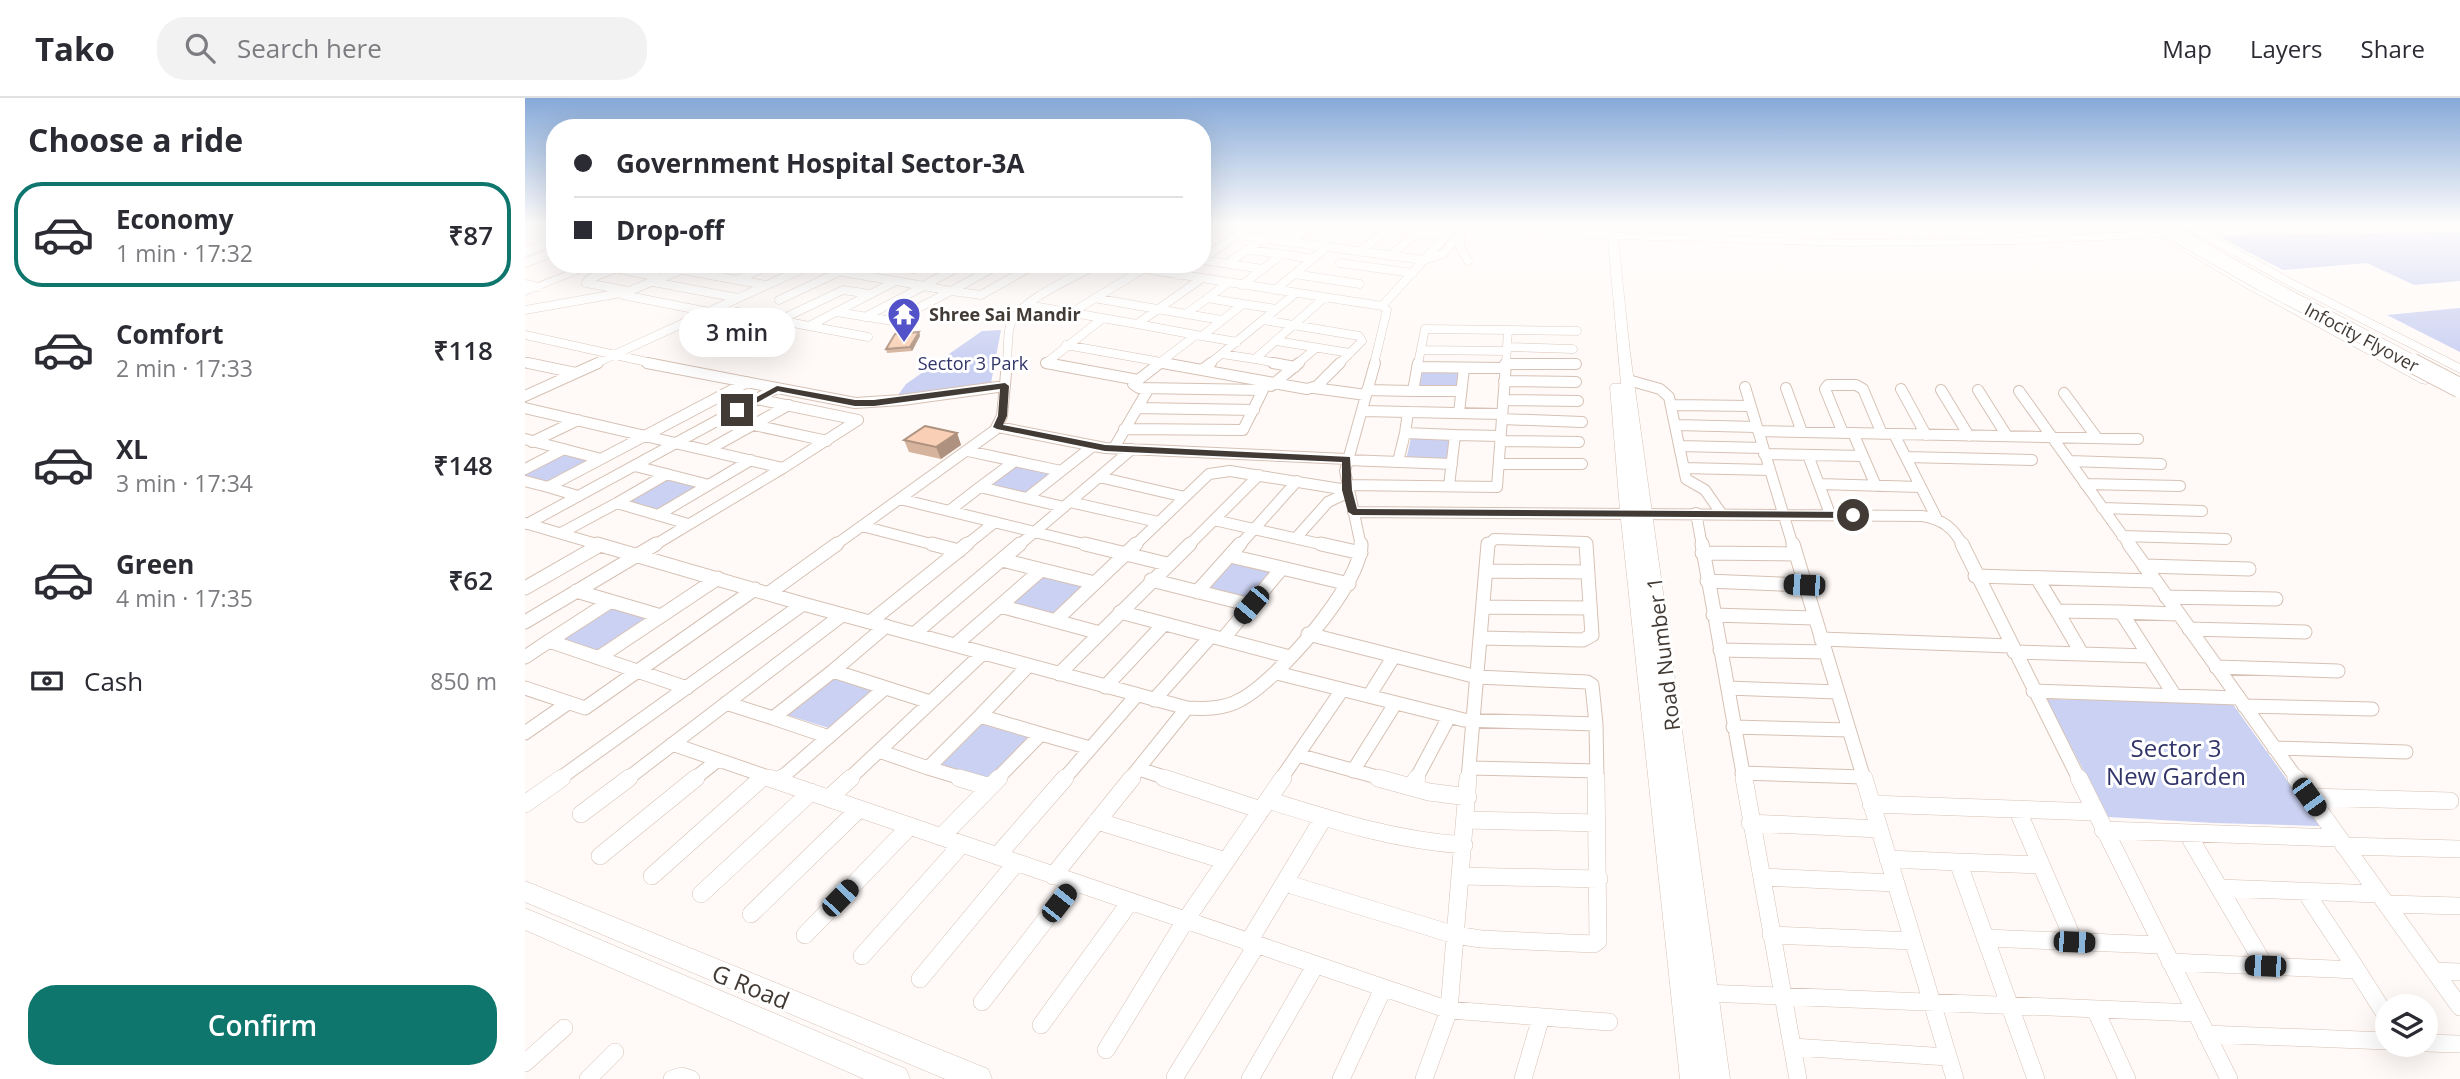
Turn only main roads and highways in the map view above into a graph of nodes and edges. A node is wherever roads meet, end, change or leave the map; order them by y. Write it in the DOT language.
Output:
graph roads {
  1 [pos="2237,269"];
  2 [pos="2250,269"];
  3 [pos="2460,378"];
  4 [pos="2460,388"];
  1 -- 4 [label="highway, Infocity Flyover, bridge"];
  2 -- 3 [label="highway, Infocity Flyover"];
}
